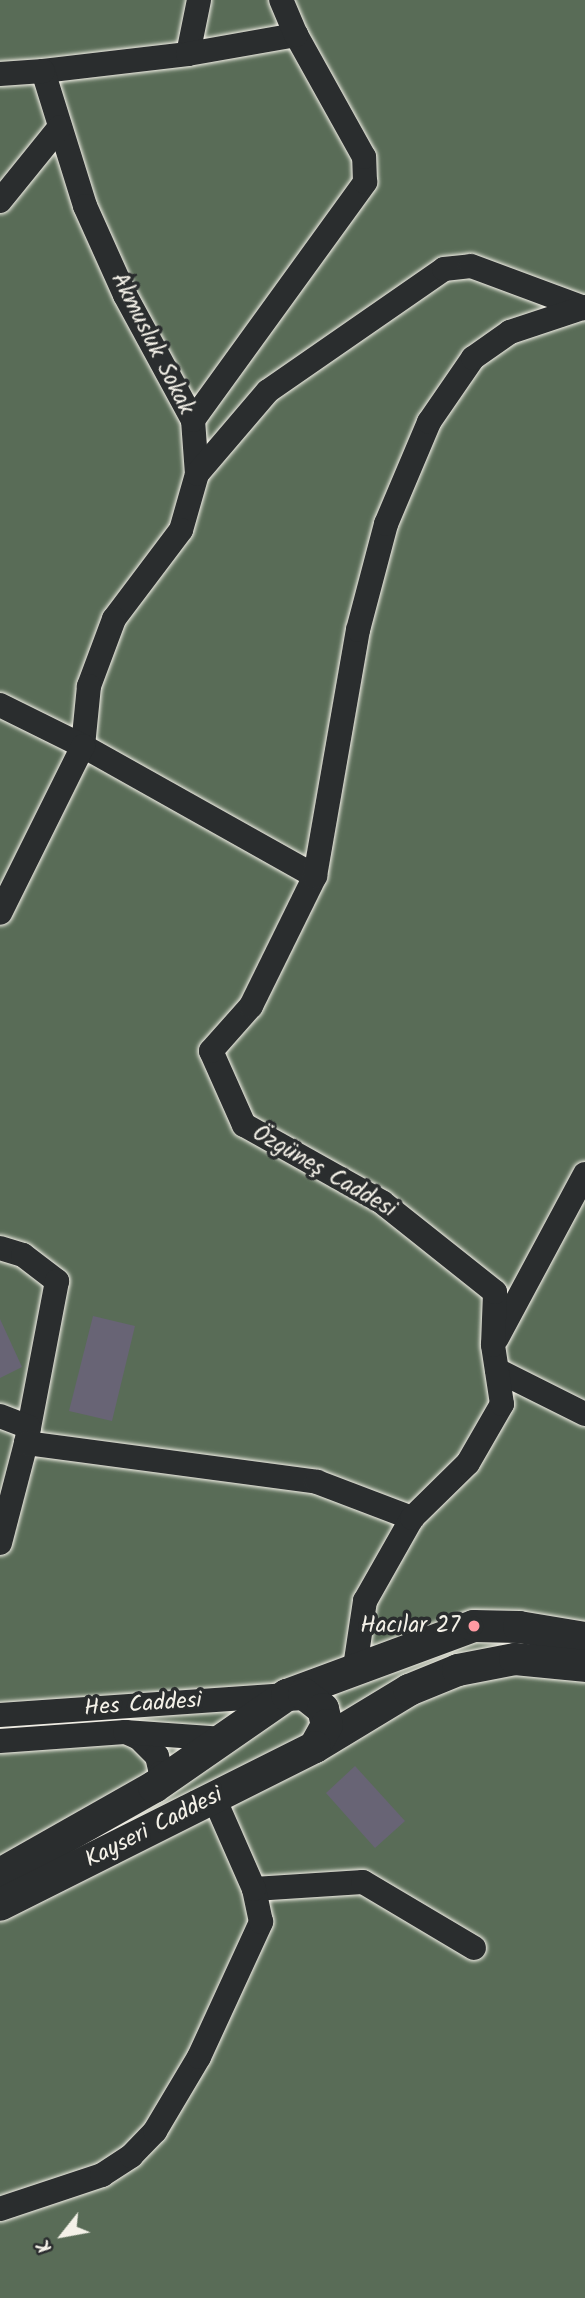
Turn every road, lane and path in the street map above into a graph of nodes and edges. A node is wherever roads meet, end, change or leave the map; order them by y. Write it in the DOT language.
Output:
graph roads {
  1 [pos="199,0"];
  2 [pos="281,0"];
  3 [pos="296,35"];
  4 [pos="188,54"];
  5 [pos="43,71"];
  6 [pos="0,74"];
  7 [pos="60,127"];
  8 [pos="0,201"];
  9 [pos="584,307"];
  10 [pos="193,420"];
  11 [pos="197,474"];
  12 [pos="0,705"];
  13 [pos="83,746"];
  14 [pos="315,876"];
  15 [pos="0,913"];
  16 [pos="585,1174"];
  17 [pos="0,1248"];
  18 [pos="494,1345"];
  19 [pos="497,1370"];
  20 [pos="585,1414"];
  21 [pos="0,1416"];
  22 [pos="27,1435"];
  23 [pos="412,1518"];
  24 [pos="0,1543"];
  25 [pos="585,1639"];
  26 [pos="585,1666"];
  27 [pos="355,1667"];
  28 [pos="283,1697"];
  29 [pos="0,1716"];
  30 [pos="125,1732"];
  31 [pos="224,1739"];
  32 [pos="0,1741"];
  33 [pos="311,1749"];
  34 [pos="257,1776"];
  35 [pos="155,1787"];
  36 [pos="214,1798"];
  37 [pos="0,1874"];
  38 [pos="254,1889"];
  39 [pos="0,1905"];
  40 [pos="474,1948"];
  41 [pos="0,2209"];
  1 -- 4 [label="street"];
  2 -- 3 [label="street"];
  3 -- 4 [label="street"];
  3 -- 10 [label="street"];
  4 -- 5 [label="street"];
  5 -- 6 [label="street"];
  5 -- 7 [label="street, Akmusluk Sokak"];
  7 -- 8 [label="street"];
  7 -- 10 [label="street, Akmusluk Sokak"];
  9 -- 11 [label="street"];
  9 -- 14 [label="street"];
  10 -- 11 [label="street, Akmusluk Sokak"];
  11 -- 13 [label="street, Akmusluk Sokak"];
  12 -- 13 [label="street"];
  13 -- 14 [label="street"];
  13 -- 15 [label="street"];
  14 -- 18 [label="street, Özgüneş Caddesi"];
  16 -- 18 [label="street"];
  17 -- 22 [label="street"];
  18 -- 19 [label="street, Özgüneş Caddesi"];
  19 -- 20 [label="street"];
  19 -- 23 [label="street, Özgüneş Caddesi"];
  21 -- 22 [label="street"];
  22 -- 23 [label="street"];
  22 -- 24 [label="street"];
  23 -- 27 [label="street, Özgüneş Caddesi"];
  25 -- 27 [label="main road, Kayseri Caddesi"];
  26 -- 33 [label="main road, Kayseri Caddesi"];
  27 -- 28 [label="main road, Kayseri Caddesi"];
  28 -- 29 [label="street, Hes Caddesi"];
  28 -- 31 [label="main road, Kayseri Caddesi"];
  28 -- 33 [label="main road"];
  30 -- 31 [label="street, Hes Caddesi"];
  30 -- 32 [label="street, Hes Caddesi"];
  30 -- 35 [label="street"];
  31 -- 34 [label="main road"];
  31 -- 35 [label="main road, Kayseri Caddesi"];
  33 -- 34 [label="main road, Kayseri Caddesi"];
  34 -- 36 [label="main road, Kayseri Caddesi"];
  35 -- 37 [label="main road, Kayseri Caddesi"];
  36 -- 38 [label="street"];
  36 -- 39 [label="main road, Kayseri Caddesi"];
  38 -- 40 [label="street"];
  38 -- 41 [label="street"];
}
